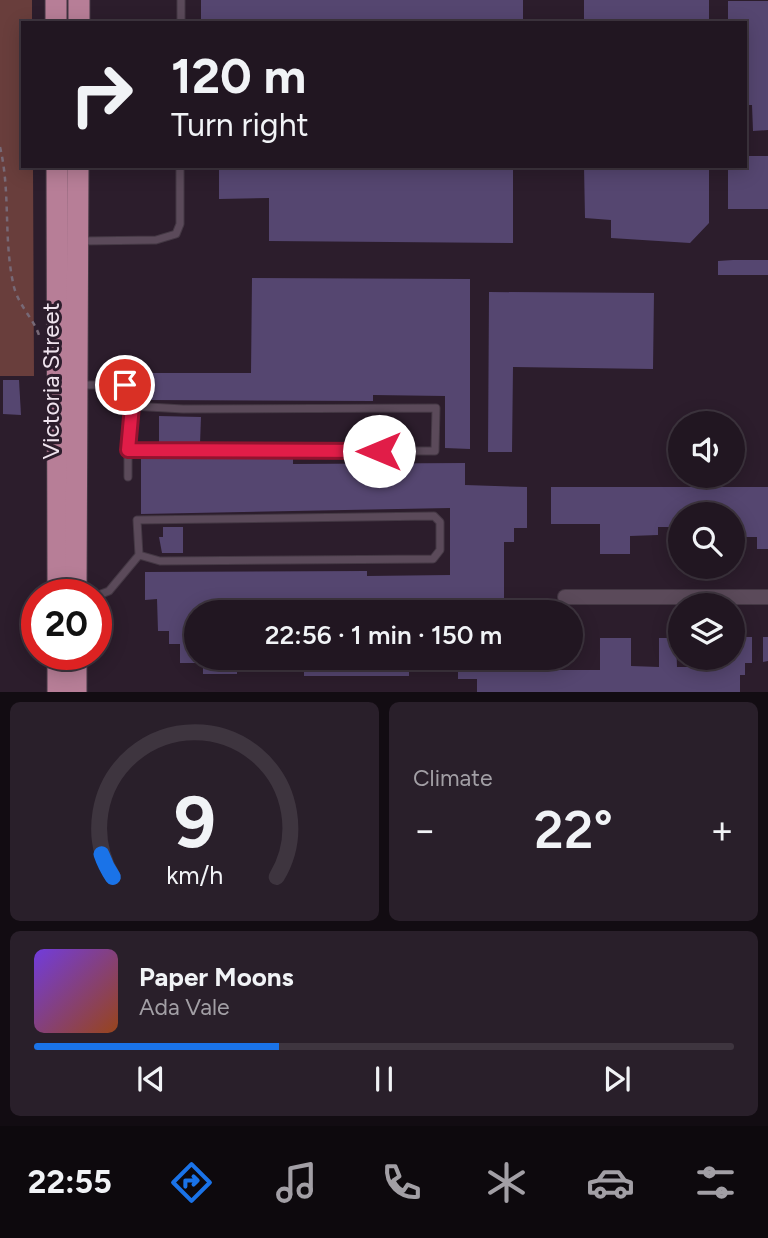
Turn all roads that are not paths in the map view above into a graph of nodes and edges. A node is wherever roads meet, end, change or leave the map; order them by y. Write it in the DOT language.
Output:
graph roads {
  1 [pos="56,0"];
  2 [pos="79,0"];
  3 [pos="181,0"];
  4 [pos="56,21"];
  5 [pos="79,21"];
  6 [pos="181,21"];
  7 [pos="57,168"];
  8 [pos="78,168"];
  9 [pos="180,168"];
  10 [pos="77,241"];
  11 [pos="76,385"];
  12 [pos="132,406"];
  13 [pos="128,450"];
  14 [pos="128,477"];
  15 [pos="139,555"];
  16 [pos="58,579"];
  17 [pos="76,579"];
  18 [pos="112,588"];
  19 [pos="565,597"];
  20 [pos="768,597"];
  21 [pos="58,670"];
  22 [pos="76,670"];
  23 [pos="58,692"];
  24 [pos="76,692"];
  1 -- 4 [label="main road"];
  2 -- 5 [label="main road"];
  3 -- 6 [label="lane"];
  7 -- 16 [label="main road, Victoria Street"];
  8 -- 10 [label="main road, Victoria Street"];
  9 -- 10 [label="lane"];
  10 -- 11 [label="main road, Victoria Street"];
  11 -- 12 [label="lane"];
  11 -- 17 [label="main road, Victoria Street"];
  12 -- 13 [label="lane"];
  12 -- 13 [label="lane"];
  13 -- 14 [label="lane"];
  15 -- 15 [label="lane"];
  15 -- 18 [label="lane"];
  19 -- 20 [label="street"];
  21 -- 23 [label="main road"];
  22 -- 24 [label="main road"];
}
